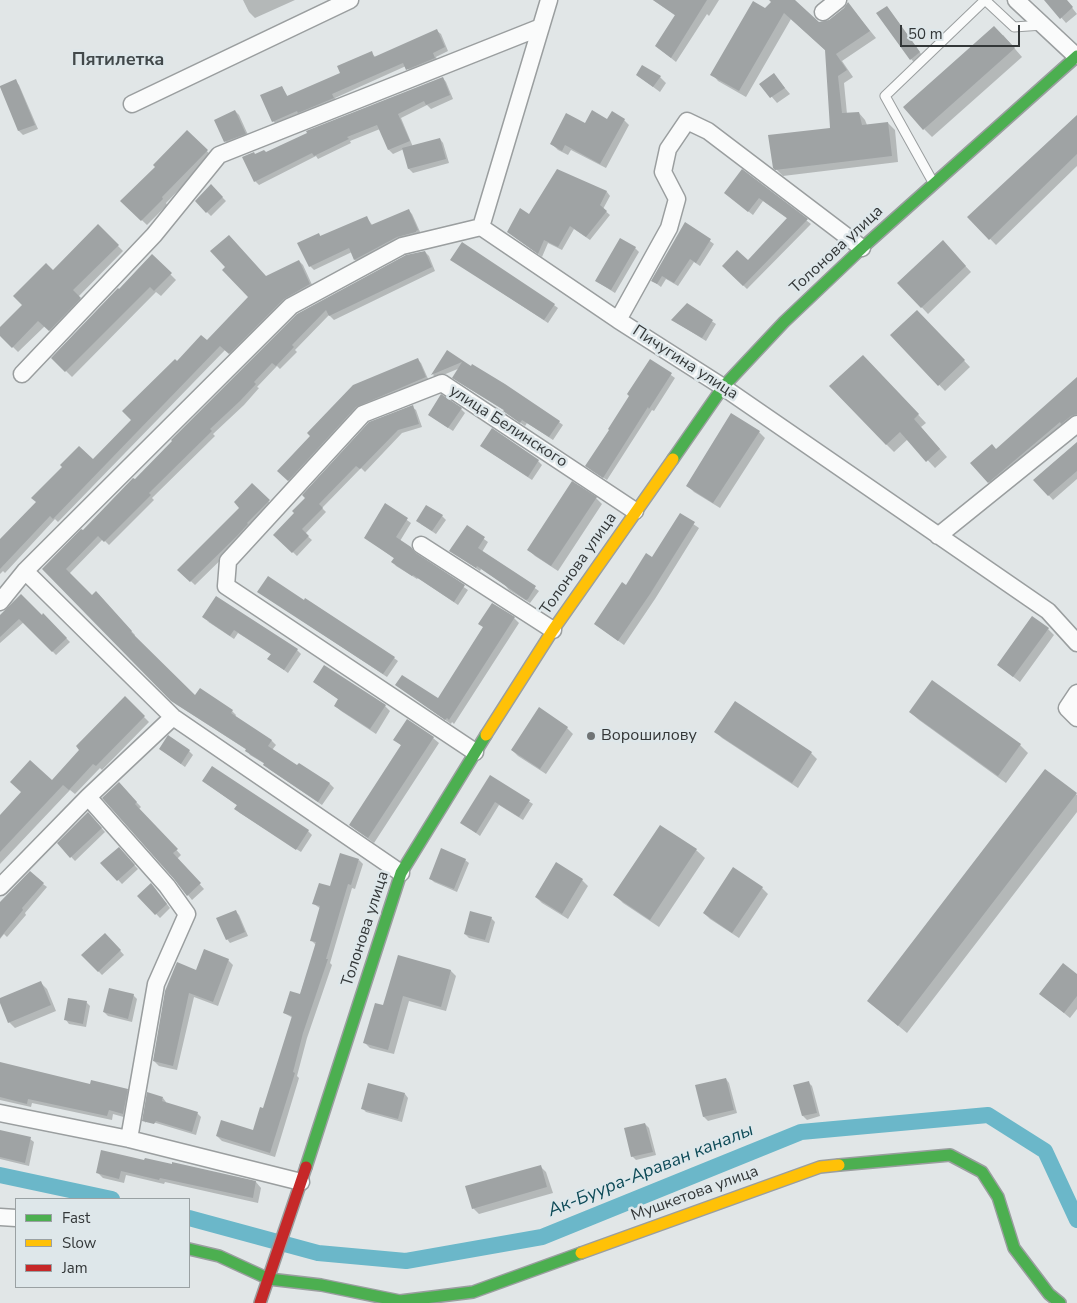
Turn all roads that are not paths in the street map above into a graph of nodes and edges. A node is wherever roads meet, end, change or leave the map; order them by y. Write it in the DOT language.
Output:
graph roads {
  1 [pos="350,0"];
  2 [pos="549,0"];
  3 [pos="838,0"];
  4 [pos="1016,0"];
  5 [pos="823,12"];
  6 [pos="1043,25"];
  7 [pos="541,27"];
  8 [pos="1077,56"];
  9 [pos="132,104"];
  10 [pos="934,184"];
  11 [pos="481,227"];
  12 [pos="862,248"];
  13 [pos="618,320"];
  14 [pos="22,374"];
  15 [pos="723,387"];
  16 [pos="1077,424"];
  17 [pos="635,511"];
  18 [pos="938,536"];
  19 [pos="421,545"];
  20 [pos="25,571"];
  21 [pos="0,602"];
  22 [pos="553,630"];
  23 [pos="1077,643"];
  24 [pos="1077,693"];
  25 [pos="173,717"];
  26 [pos="1077,718"];
  27 [pos="475,752"];
  28 [pos="88,797"];
  29 [pos="401,873"];
  30 [pos="0,887"];
  31 [pos="0,1113"];
  32 [pos="129,1139"];
  33 [pos="301,1182"];
  34 [pos="0,1217"];
  35 [pos="15,1218"];
  36 [pos="190,1249"];
  37 [pos="269,1278"];
  38 [pos="260,1303"];
  39 [pos="1060,1303"];
  1 -- 9 [label="street"];
  2 -- 7 [label="street"];
  3 -- 5 [label="street"];
  4 -- 6 [label="street"];
  6 -- 8 [label="street"];
  6 -- 10 [label="lane"];
  7 -- 11 [label="street"];
  7 -- 14 [label="street"];
  8 -- 10 [label="main road, Толонова улица"];
  10 -- 12 [label="main road, Толонова улица"];
  11 -- 13 [label="street, Пичугина улица"];
  11 -- 20 [label="street"];
  12 -- 13 [label="street"];
  12 -- 15 [label="main road, Толонова улица"];
  13 -- 15 [label="street, Пичугина улица"];
  15 -- 17 [label="main road, Толонова улица"];
  15 -- 18 [label="street, Пичугина улица"];
  16 -- 18 [label="street"];
  17 -- 22 [label="main road, Толонова улица"];
  17 -- 27 [label="street, улица Белинского"];
  18 -- 23 [label="street, Пичугина улица"];
  19 -- 22 [label="street"];
  20 -- 21 [label="street"];
  20 -- 25 [label="street"];
  22 -- 27 [label="main road, Толонова улица"];
  24 -- 26 [label="street"];
  25 -- 28 [label="street"];
  25 -- 29 [label="street"];
  27 -- 29 [label="main road, Толонова улица"];
  28 -- 30 [label="street"];
  28 -- 32 [label="street"];
  29 -- 33 [label="main road, Толонова улица"];
  31 -- 32 [label="street"];
  32 -- 33 [label="street"];
  33 -- 37 [label="main road, Толонова улица"];
  34 -- 35 [label="street"];
  36 -- 37 [label="main road, Мушкетова улица"];
  37 -- 38 [label="main road, Толонова улица"];
  37 -- 39 [label="main road, Мушкетова улица"];
}
